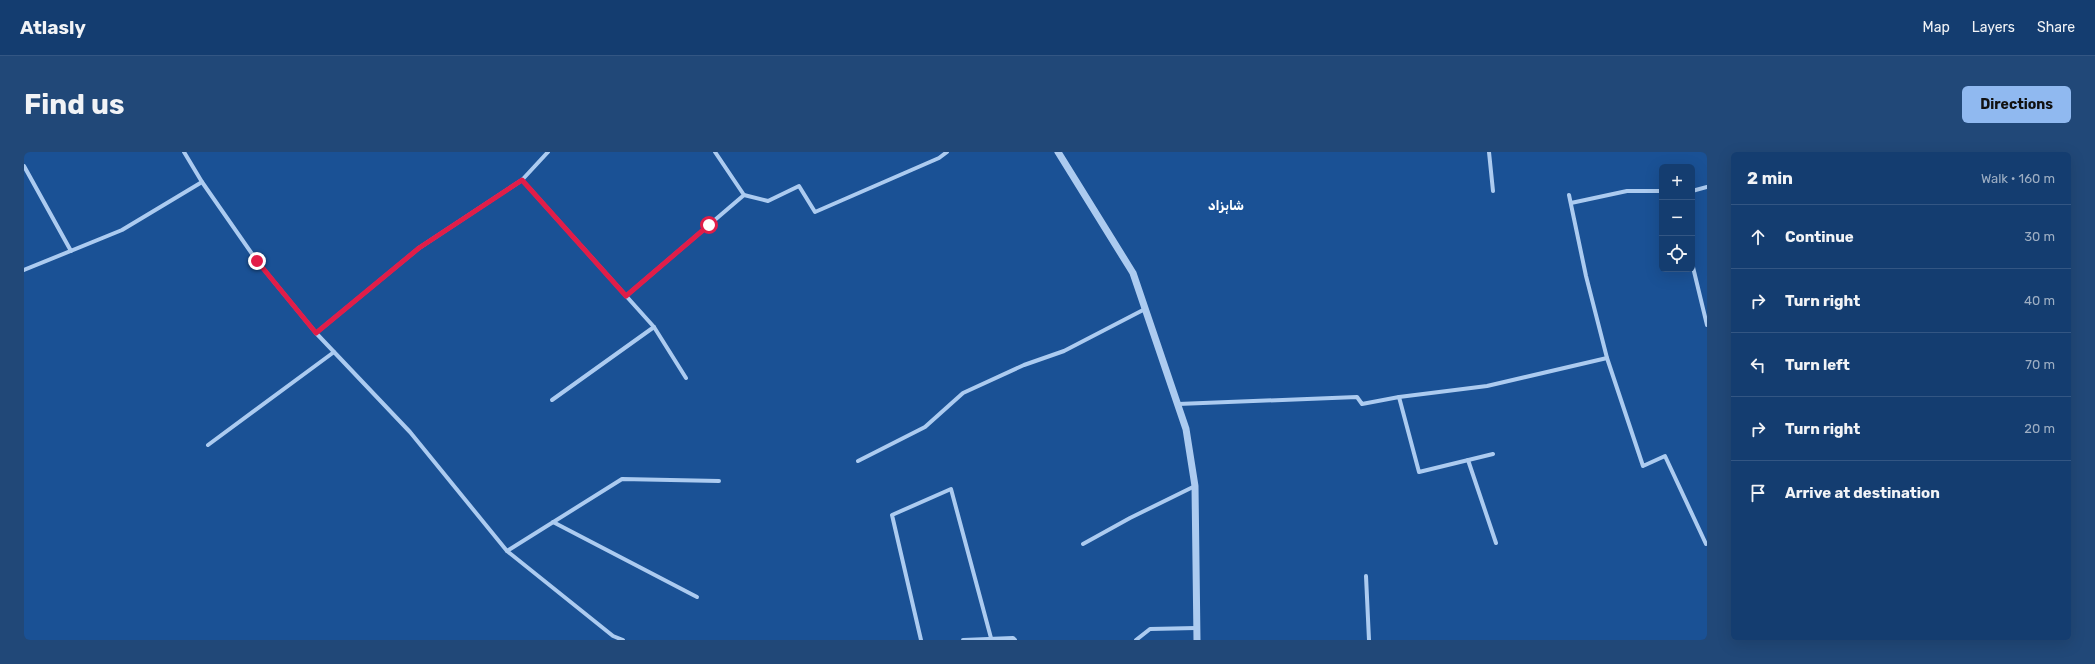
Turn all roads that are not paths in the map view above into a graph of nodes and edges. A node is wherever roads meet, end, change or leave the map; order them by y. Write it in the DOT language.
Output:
graph roads {
  1 [pos="184,152"];
  2 [pos="548,152"];
  3 [pos="715,152"];
  4 [pos="947,152"];
  5 [pos="1058,152"];
  6 [pos="1488,152"];
  7 [pos="24,166"];
  8 [pos="522,180"];
  9 [pos="202,182"];
  10 [pos="1707,187"];
  11 [pos="1695,190"];
  12 [pos="1493,191"];
  13 [pos="1659,191"];
  14 [pos="744,195"];
  15 [pos="1569,195"];
  16 [pos="1571,203"];
  17 [pos="71,251"];
  18 [pos="24,270"];
  19 [pos="1694,272"];
  20 [pos="626,296"];
  21 [pos="1145,309"];
  22 [pos="1707,325"];
  23 [pos="654,327"];
  24 [pos="316,333"];
  25 [pos="334,352"];
  26 [pos="1607,358"];
  27 [pos="686,378"];
  28 [pos="1399,397"];
  29 [pos="552,400"];
  30 [pos="1177,404"];
  31 [pos="208,445"];
  32 [pos="1493,454"];
  33 [pos="1468,460"];
  34 [pos="858,461"];
  35 [pos="719,482"];
  36 [pos="1195,486"];
  37 [pos="554,522"];
  38 [pos="1496,543"];
  39 [pos="1083,544"];
  40 [pos="1707,544"];
  41 [pos="508,551"];
  42 [pos="1366,576"];
  43 [pos="697,597"];
  44 [pos="1196,628"];
  45 [pos="991,638"];
  46 [pos="623,640"];
  47 [pos="921,640"];
  48 [pos="964,640"];
  49 [pos="1015,640"];
  50 [pos="1136,640"];
  51 [pos="1197,640"];
  52 [pos="1369,640"];
  1 -- 9 [label="street"];
  2 -- 8 [label="street"];
  3 -- 14 [label="street"];
  4 -- 14 [label="street"];
  5 -- 21 [label="street"];
  6 -- 12 [label="street"];
  7 -- 17 [label="street"];
  8 -- 20 [label="street"];
  8 -- 24 [label="street"];
  9 -- 17 [label="street"];
  9 -- 24 [label="street"];
  10 -- 11 [label="street"];
  13 -- 16 [label="street"];
  14 -- 20 [label="street"];
  15 -- 16 [label="street"];
  16 -- 26 [label="street"];
  17 -- 18 [label="street"];
  19 -- 22 [label="street"];
  20 -- 23 [label="street"];
  21 -- 30 [label="street"];
  21 -- 34 [label="street"];
  23 -- 27 [label="street"];
  23 -- 29 [label="street"];
  24 -- 25 [label="street"];
  25 -- 31 [label="street"];
  25 -- 41 [label="street"];
  26 -- 28 [label="street"];
  26 -- 40 [label="street"];
  28 -- 30 [label="street"];
  28 -- 33 [label="street"];
  30 -- 36 [label="street"];
  32 -- 33 [label="street"];
  33 -- 38 [label="street"];
  35 -- 37 [label="street"];
  36 -- 39 [label="street"];
  36 -- 44 [label="street"];
  37 -- 41 [label="street"];
  37 -- 43 [label="street"];
  41 -- 46 [label="street"];
  42 -- 52 [label="street"];
  44 -- 50 [label="street"];
  44 -- 51 [label="street"];
  45 -- 47 [label="street"];
  45 -- 48 [label="street"];
  45 -- 49 [label="street"];
}
